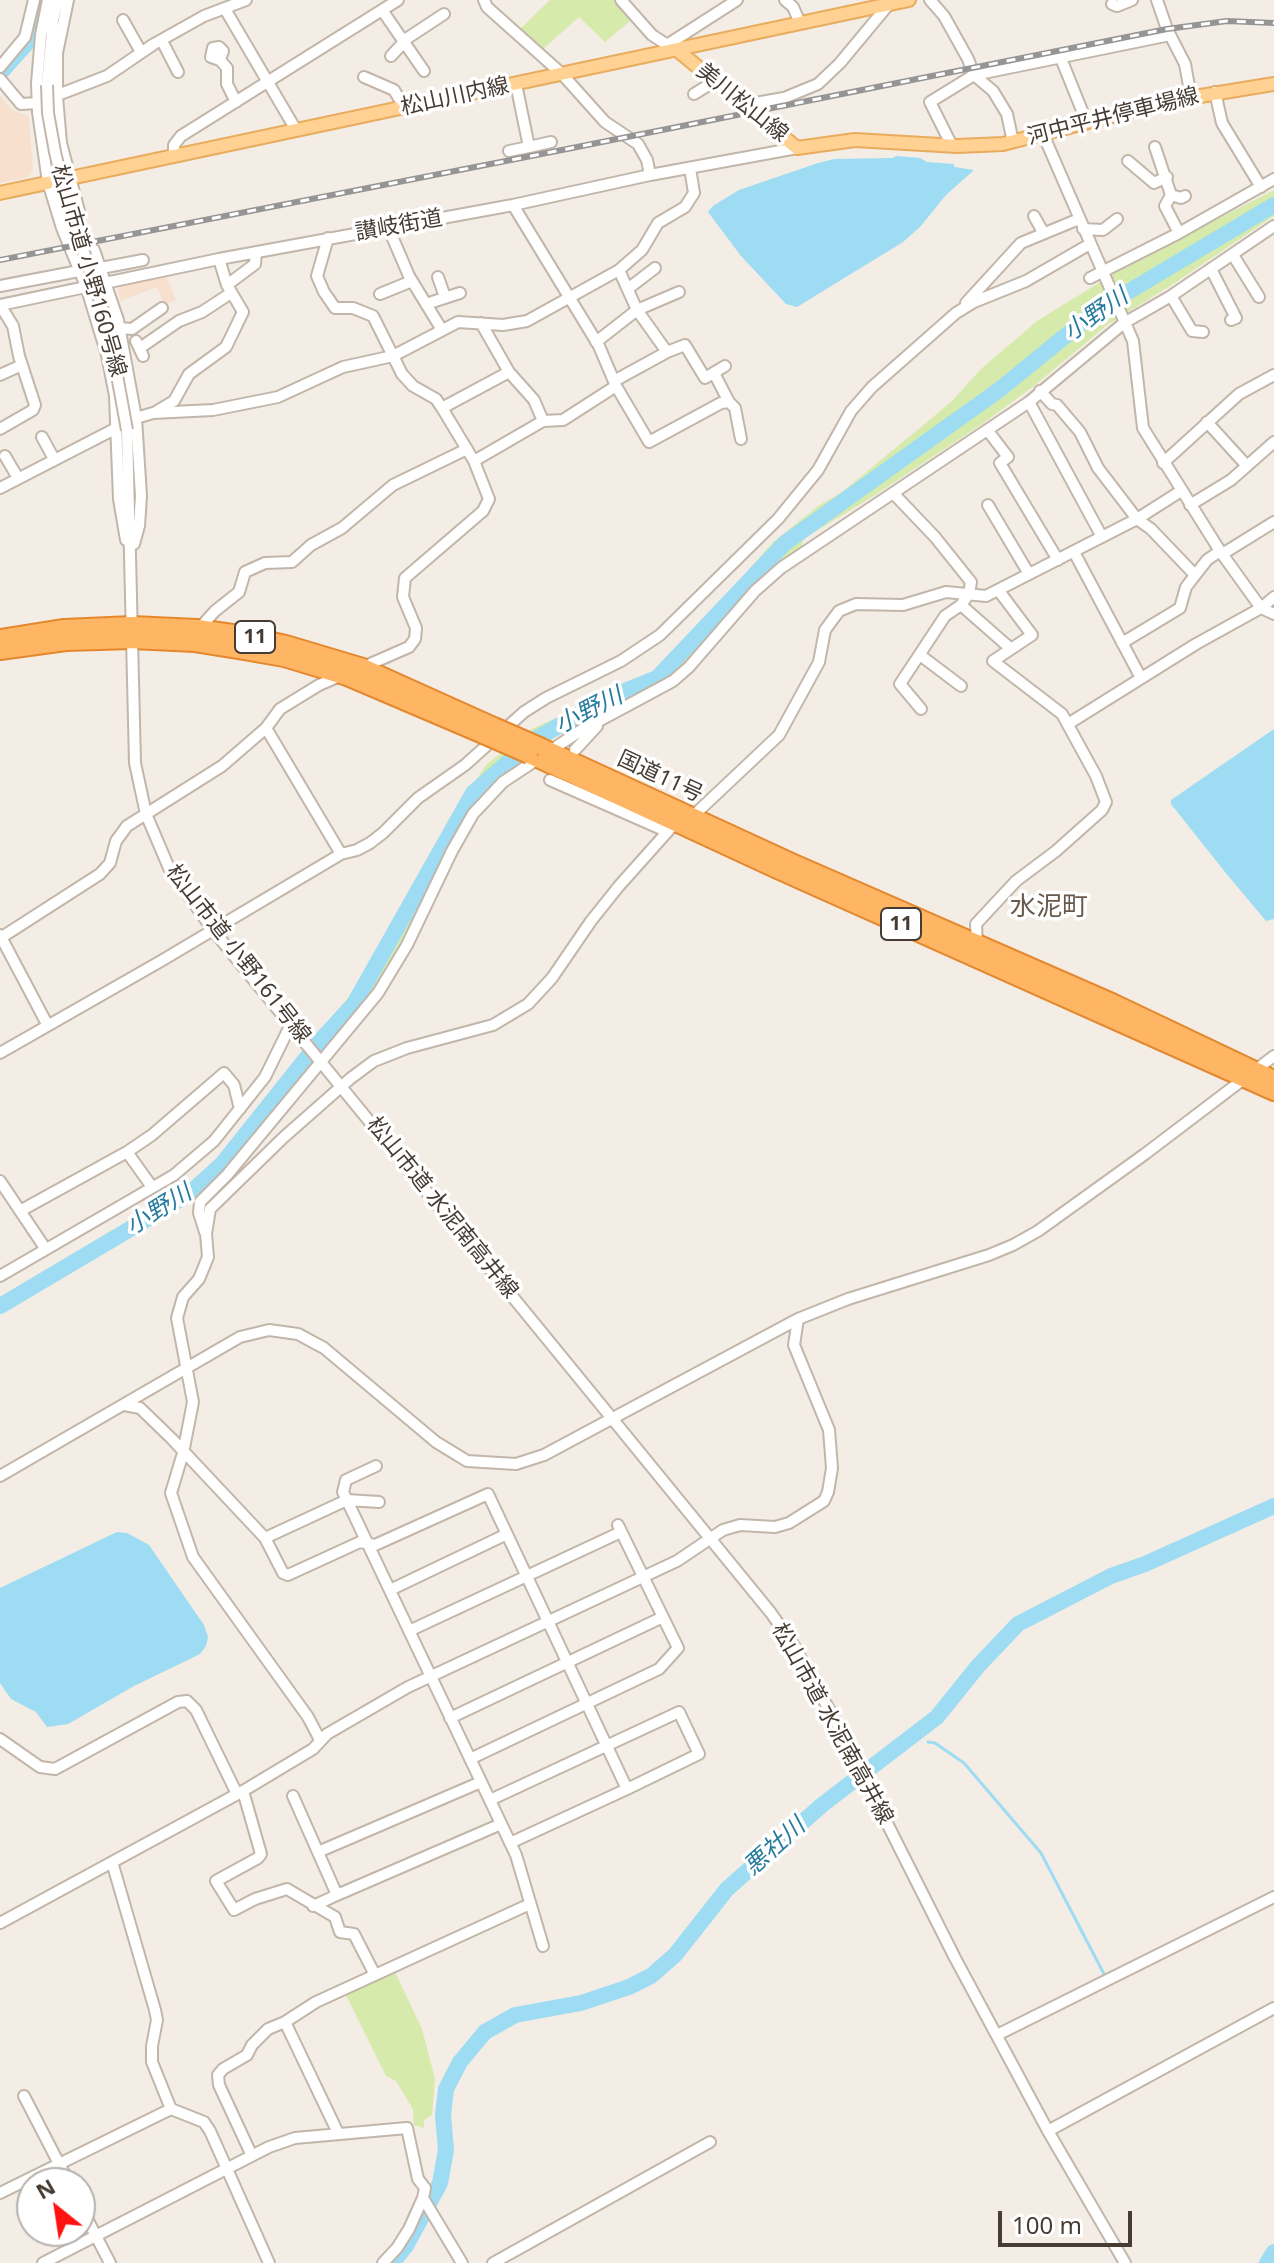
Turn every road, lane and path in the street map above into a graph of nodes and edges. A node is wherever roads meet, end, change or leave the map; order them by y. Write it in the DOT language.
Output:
graph roads {
  1 [pos="34,0"];
  2 [pos="48,0"];
  3 [pos="58,0"];
  4 [pos="68,0"];
  5 [pos="246,0"];
  6 [pos="372,0"];
  7 [pos="398,0"];
  8 [pos="484,0"];
  9 [pos="621,0"];
  10 [pos="737,0"];
  11 [pos="785,0"];
  12 [pos="908,0"];
  13 [pos="930,0"];
  14 [pos="1132,0"];
  15 [pos="1157,0"];
  16 [pos="889,4"];
  17 [pos="1112,4"];
  18 [pos="225,9"];
  19 [pos="380,11"];
  20 [pos="444,14"];
  21 [pos="123,20"];
  22 [pos="800,23"];
  23 [pos="1170,35"];
  24 [pos="162,41"];
  25 [pos="403,41"];
  26 [pos="672,48"];
  27 [pos="141,52"];
  28 [pos="391,56"];
  29 [pos="1060,56"];
  30 [pos="220,60"];
  31 [pos="0,67"];
  32 [pos="424,71"];
  33 [pos="178,72"];
  34 [pos="562,74"];
  35 [pos="974,75"];
  36 [pos="364,77"];
  37 [pos="0,79"];
  38 [pos="268,81"];
  39 [pos="715,81"];
  40 [pos="516,84"];
  41 [pos="1274,84"];
  42 [pos="1215,92"];
  43 [pos="694,94"];
  44 [pos="57,97"];
  45 [pos="1191,97"];
  46 [pos="236,102"];
  47 [pos="37,103"];
  48 [pos="744,105"];
  49 [pos="404,107"];
  50 [pos="1087,123"];
  51 [pos="296,130"];
  52 [pos="1043,134"];
  53 [pos="551,142"];
  54 [pos="1013,142"];
  55 [pos="952,146"];
  56 [pos="529,147"];
  57 [pos="1155,147"];
  58 [pos="797,148"];
  59 [pos="509,151"];
  60 [pos="174,156"];
  61 [pos="1128,161"];
  62 [pos="690,168"];
  63 [pos="650,175"];
  64 [pos="1167,177"];
  65 [pos="69,178"];
  66 [pos="1274,179"];
  67 [pos="48,182"];
  68 [pos="1261,187"];
  69 [pos="0,193"];
  70 [pos="1171,195"];
  71 [pos="1185,196"];
  72 [pos="513,205"];
  73 [pos="1034,216"];
  74 [pos="1117,219"];
  75 [pos="1081,224"];
  76 [pos="1274,226"];
  77 [pos="388,227"];
  78 [pos="62,228"];
  79 [pos="1043,232"];
  80 [pos="1179,233"];
  81 [pos="328,238"];
  82 [pos="1090,244"];
  83 [pos="94,250"];
  84 [pos="256,252"];
  85 [pos="1233,255"];
  86 [pos="219,259"];
  87 [pos="143,260"];
  88 [pos="101,268"];
  89 [pos="655,268"];
  90 [pos="1211,269"];
  91 [pos="619,270"];
  92 [pos="79,271"];
  93 [pos="1103,274"];
  94 [pos="438,277"];
  95 [pos="1090,278"];
  96 [pos="412,281"];
  97 [pos="107,282"];
  98 [pos="0,286"];
  99 [pos="86,286"];
  100 [pos="629,288"];
  101 [pos="229,289"];
  102 [pos="679,292"];
  103 [pos="460,293"];
  104 [pos="380,294"];
  105 [pos="1171,296"];
  106 [pos="445,297"];
  107 [pos="1259,297"];
  108 [pos="570,298"];
  109 [pos="426,304"];
  110 [pos="0,305"];
  111 [pos="162,308"];
  112 [pos="637,310"];
  113 [pos="956,313"];
  114 [pos="1231,320"];
  115 [pos="1124,321"];
  116 [pos="481,323"];
  117 [pos="120,328"];
  118 [pos="442,330"];
  119 [pos="1203,332"];
  120 [pos="596,342"];
  121 [pos="140,348"];
  122 [pos="667,352"];
  123 [pos="393,356"];
  124 [pos="22,365"];
  125 [pos="725,366"];
  126 [pos="509,372"];
  127 [pos="714,373"];
  128 [pos="0,375"];
  129 [pos="1274,375"];
  130 [pos="615,384"];
  131 [pos="1040,391"];
  132 [pos="729,402"];
  133 [pos="1029,402"];
  134 [pos="442,408"];
  135 [pos="153,413"];
  136 [pos="136,418"];
  137 [pos="543,421"];
  138 [pos="1207,422"];
  139 [pos="122,428"];
  140 [pos="0,429"];
  141 [pos="988,431"];
  142 [pos="42,437"];
  143 [pos="741,439"];
  144 [pos="1274,442"];
  145 [pos="467,449"];
  146 [pos="5,456"];
  147 [pos="54,459"];
  148 [pos="474,461"];
  149 [pos="1163,463"];
  150 [pos="1247,466"];
  151 [pos="18,478"];
  152 [pos="0,488"];
  153 [pos="1181,491"];
  154 [pos="893,493"];
  155 [pos="988,505"];
  156 [pos="1190,505"];
  157 [pos="1137,519"];
  158 [pos="1274,522"];
  159 [pos="1102,537"];
  160 [pos="1074,552"];
  161 [pos="1222,552"];
  162 [pos="131,553"];
  163 [pos="1058,560"];
  164 [pos="1029,574"];
  165 [pos="1195,575"];
  166 [pos="999,591"];
  167 [pos="969,594"];
  168 [pos="1274,597"];
  169 [pos="961,605"];
  170 [pos="1261,608"];
  171 [pos="1274,614"];
  172 [pos="132,633"];
  173 [pos="196,635"];
  174 [pos="0,638"];
  175 [pos="1122,643"];
  176 [pos="1010,648"];
  177 [pos="0,651"];
  178 [pos="920,655"];
  179 [pos="363,667"];
  180 [pos="341,675"];
  181 [pos="1141,678"];
  182 [pos="961,686"];
  183 [pos="921,709"];
  184 [pos="602,718"];
  185 [pos="1068,724"];
  186 [pos="266,728"];
  187 [pos="488,730"];
  188 [pos="575,750"];
  189 [pos="539,753"];
  190 [pos="550,780"];
  191 [pos="146,814"];
  192 [pos="695,817"];
  193 [pos="670,826"];
  194 [pos="341,854"];
  195 [pos="213,930"];
  196 [pos="1,936"];
  197 [pos="978,952"];
  198 [pos="47,1024"];
  199 [pos="291,1024"];
  200 [pos="0,1053"];
  201 [pos="1274,1056"];
  202 [pos="320,1060"];
  203 [pos="1249,1074"];
  204 [pos="1274,1079"];
  205 [pos="342,1086"];
  206 [pos="1274,1092"];
  207 [pos="240,1109"];
  208 [pos="127,1152"];
  209 [pos="0,1181"];
  210 [pos="152,1187"];
  211 [pos="20,1211"];
  212 [pos="206,1234"];
  213 [pos="45,1248"];
  214 [pos="0,1276"];
  215 [pos="798,1319"];
  216 [pos="186,1369"];
  217 [pos="124,1405"];
  218 [pos="614,1419"];
  219 [pos="183,1453"];
  220 [pos="376,1466"];
  221 [pos="0,1476"];
  222 [pos="347,1500"];
  223 [pos="379,1502"];
  224 [pos="507,1534"];
  225 [pos="712,1537"];
  226 [pos="265,1538"];
  227 [pos="368,1544"];
  228 [pos="644,1575"];
  229 [pos="527,1576"];
  230 [pos="390,1590"];
  231 [pos="663,1617"];
  232 [pos="548,1621"];
  233 [pos="409,1631"];
  234 [pos="568,1662"];
  235 [pos="431,1677"];
  236 [pos="587,1704"];
  237 [pos="450,1718"];
  238 [pos="0,1739"];
  239 [pos="320,1740"];
  240 [pos="606,1746"];
  241 [pos="470,1759"];
  242 [pos="481,1782"];
  243 [pos="627,1789"];
  244 [pos="240,1792"];
  245 [pos="293,1796"];
  246 [pos="490,1800"];
  247 [pos="501,1824"];
  248 [pos="510,1843"];
  249 [pos="318,1852"];
  250 [pos="112,1862"];
  251 [pos="337,1895"];
  252 [pos="1274,1897"];
  253 [pos="530,1904"];
  254 [pos="313,1906"];
  255 [pos="0,1923"];
  256 [pos="543,1946"];
  257 [pos="375,1975"];
  258 [pos="1274,2008"];
  259 [pos="285,2022"];
  260 [pos="997,2035"];
  261 [pos="24,2096"];
  262 [pos="171,2109"];
  263 [pos="1048,2131"];
  264 [pos="338,2133"];
  265 [pos="710,2142"];
  266 [pos="252,2156"];
  267 [pos="60,2165"];
  268 [pos="227,2169"];
  269 [pos="0,2193"];
  270 [pos="424,2199"];
  271 [pos="96,2235"];
  272 [pos="96,2238"];
  273 [pos="74,2247"];
  274 [pos="43,2263"];
  275 [pos="110,2263"];
  276 [pos="269,2263"];
  277 [pos="383,2263"];
  278 [pos="462,2263"];
  279 [pos="493,2263"];
  280 [pos="1125,2263"];
  1 -- 31 [label="street"];
  2 -- 47 [label="street, 松山市道 小野160号線"];
  3 -- 139 [label="street, 松山市道 小野160号線, bridge"];
  4 -- 44 [label="street"];
  5 -- 18 [label="street"];
  6 -- 19 [label="street"];
  7 -- 19 [label="street"];
  8 -- 34 [label="street"];
  9 -- 26 [label="street"];
  10 -- 26 [label="street"];
  11 -- 22 [label="street"];
  12 -- 16 [label="main road, 松山川内線"];
  13 -- 35 [label="street"];
  14 -- 17 [label="street"];
  15 -- 23 [label="street"];
  16 -- 22 [label="main road, 松山川内線"];
  16 -- 48 [label="street"];
  18 -- 24 [label="street"];
  18 -- 38 [label="street"];
  19 -- 25 [label="street"];
  19 -- 38 [label="street"];
  20 -- 25 [label="street"];
  21 -- 27 [label="street"];
  22 -- 26 [label="main road, 松山川内線"];
  23 -- 29 [label="street"];
  23 -- 45 [label="street"];
  24 -- 27 [label="street"];
  24 -- 33 [label="street"];
  25 -- 28 [label="street"];
  25 -- 32 [label="street"];
  26 -- 34 [label="main road, 松山川内線"];
  26 -- 39 [label="main road, 美川松山線"];
  27 -- 44 [label="street"];
  29 -- 35 [label="street"];
  29 -- 50 [label="street"];
  30 -- 46 [label="street"];
  34 -- 40 [label="main road, 松山川内線"];
  34 -- 63 [label="street"];
  35 -- 54 [label="street"];
  35 -- 55 [label="street"];
  36 -- 49 [label="street"];
  37 -- 47 [label="street"];
  38 -- 46 [label="street"];
  38 -- 51 [label="street"];
  39 -- 43 [label="street"];
  39 -- 48 [label="main road, 美川松山線"];
  40 -- 49 [label="main road, 松山川内線"];
  40 -- 56 [label="street"];
  41 -- 42 [label="main road, 河中平井停車場線"];
  42 -- 45 [label="main road, 河中平井停車場線"];
  42 -- 68 [label="street"];
  44 -- 47 [label="street"];
  44 -- 65 [label="street"];
  45 -- 50 [label="main road, 河中平井停車場線"];
  46 -- 60 [label="street"];
  47 -- 67 [label="street, 松山市道 小野160号線"];
  48 -- 58 [label="main road, 美川松山線"];
  49 -- 51 [label="main road, 松山川内線"];
  50 -- 52 [label="main road, 河中平井停車場線"];
  51 -- 60 [label="main road, 松山川内線"];
  52 -- 54 [label="main road, 河中平井停車場線"];
  52 -- 75 [label="street"];
  53 -- 56 [label="street"];
  54 -- 55 [label="main road, 河中平井停車場線"];
  55 -- 58 [label="main road, 美川松山線"];
  56 -- 59 [label="street"];
  57 -- 64 [label="street"];
  58 -- 62 [label="street, 讃岐街道"];
  60 -- 65 [label="main road, 松山川内線"];
  61 -- 64 [label="street"];
  62 -- 63 [label="street, 讃岐街道"];
  62 -- 91 [label="street"];
  63 -- 72 [label="street, 讃岐街道"];
  64 -- 70 [label="street"];
  65 -- 67 [label="main road, 松山川内線"];
  65 -- 78 [label="street"];
  66 -- 68 [label="street"];
  67 -- 69 [label="main road, 松山川内線"];
  67 -- 78 [label="street, 松山市道 小野160号線"];
  68 -- 80 [label="street"];
  70 -- 71 [label="street"];
  70 -- 80 [label="street"];
  72 -- 77 [label="street, 讃岐街道"];
  72 -- 108 [label="street"];
  73 -- 79 [label="street"];
  74 -- 75 [label="street"];
  75 -- 79 [label="street"];
  75 -- 82 [label="street"];
  76 -- 85 [label="street"];
  77 -- 81 [label="street, 讃岐街道"];
  77 -- 96 [label="street"];
  78 -- 92 [label="street, 松山市道 小野160号線"];
  79 -- 113 [label="street"];
  80 -- 93 [label="street"];
  81 -- 84 [label="street, 讃岐街道"];
  81 -- 123 [label="street"];
  82 -- 93 [label="street"];
  82 -- 113 [label="street"];
  83 -- 88 [label="street, 松山市道 小野160号線"];
  84 -- 86 [label="street, 讃岐街道"];
  84 -- 101 [label="street"];
  85 -- 90 [label="street"];
  85 -- 107 [label="street"];
  86 -- 97 [label="street, 讃岐街道"];
  86 -- 101 [label="street"];
  87 -- 88 [label="street"];
  88 -- 97 [label="street, 松山市道 小野160号線"];
  89 -- 100 [label="street"];
  90 -- 105 [label="street"];
  90 -- 114 [label="street"];
  91 -- 100 [label="street"];
  91 -- 108 [label="street"];
  92 -- 98 [label="street"];
  92 -- 99 [label="street, 松山市道 小野160号線"];
  93 -- 95 [label="street"];
  93 -- 115 [label="street"];
  94 -- 106 [label="street"];
  96 -- 104 [label="street"];
  96 -- 109 [label="street"];
  97 -- 99 [label="street, 讃岐街道"];
  97 -- 117 [label="street, 松山市道 小野160号線"];
  99 -- 110 [label="street, 讃岐街道"];
  99 -- 139 [label="street, 松山市道 小野160号線"];
  100 -- 112 [label="street"];
  101 -- 121 [label="street"];
  101 -- 135 [label="street"];
  102 -- 112 [label="street"];
  103 -- 106 [label="street"];
  105 -- 115 [label="street"];
  105 -- 119 [label="street"];
  106 -- 109 [label="street"];
  108 -- 116 [label="street"];
  108 -- 120 [label="street"];
  109 -- 118 [label="street"];
  110 -- 124 [label="street"];
  111 -- 117 [label="street"];
  112 -- 120 [label="street"];
  112 -- 122 [label="street"];
  113 -- 194 [label="street"];
  115 -- 131 [label="street"];
  115 -- 149 [label="street"];
  116 -- 118 [label="street"];
  116 -- 126 [label="street"];
  117 -- 136 [label="street, 松山市道 小野160号線"];
  118 -- 123 [label="street"];
  120 -- 130 [label="street"];
  122 -- 127 [label="street"];
  122 -- 130 [label="street"];
  123 -- 134 [label="street"];
  123 -- 135 [label="street"];
  124 -- 128 [label="street"];
  124 -- 140 [label="street"];
  125 -- 127 [label="street"];
  126 -- 134 [label="street"];
  126 -- 137 [label="street"];
  127 -- 132 [label="street"];
  129 -- 138 [label="street"];
  130 -- 132 [label="street"];
  130 -- 137 [label="street"];
  131 -- 133 [label="street"];
  131 -- 157 [label="street"];
  132 -- 143 [label="street"];
  133 -- 141 [label="street"];
  133 -- 159 [label="street"];
  134 -- 145 [label="street"];
  135 -- 136 [label="street"];
  136 -- 139 [label="street"];
  136 -- 162 [label="street, 松山市道 小野160号線"];
  137 -- 148 [label="street"];
  138 -- 149 [label="street"];
  138 -- 150 [label="street"];
  139 -- 147 [label="street"];
  139 -- 162 [label="street, 松山市道 小野160号線"];
  141 -- 154 [label="street"];
  141 -- 163 [label="street"];
  142 -- 147 [label="street"];
  144 -- 150 [label="street"];
  145 -- 148 [label="street"];
  145 -- 173 [label="street"];
  146 -- 151 [label="street"];
  147 -- 151 [label="street"];
  148 -- 179 [label="street"];
  149 -- 153 [label="street"];
  150 -- 156 [label="street"];
  151 -- 152 [label="street"];
  153 -- 156 [label="street"];
  153 -- 157 [label="street"];
  154 -- 167 [label="street"];
  154 -- 184 [label="street"];
  155 -- 164 [label="street"];
  156 -- 161 [label="street"];
  157 -- 159 [label="street"];
  157 -- 165 [label="street"];
  158 -- 161 [label="street"];
  159 -- 160 [label="street"];
  160 -- 163 [label="street"];
  160 -- 175 [label="street"];
  161 -- 165 [label="street"];
  161 -- 170 [label="street"];
  162 -- 172 [label="street, 松山市道 小野160号線"];
  163 -- 164 [label="street"];
  164 -- 166 [label="street"];
  165 -- 175 [label="street"];
  166 -- 167 [label="street"];
  166 -- 176 [label="street"];
  167 -- 169 [label="street"];
  167 -- 192 [label="street"];
  168 -- 170 [label="street"];
  169 -- 176 [label="street"];
  169 -- 178 [label="street"];
  170 -- 171 [label="street"];
  170 -- 181 [label="street"];
  172 -- 173 [label="highway, 国道11号 / 11"];
  172 -- 174 [label="highway, 国道11号 / 11"];
  172 -- 177 [label="highway, 国道11号 / 11"];
  172 -- 191 [label="street, 松山市道 小野161号線"];
  173 -- 179 [label="highway, 国道11号 / 11"];
  173 -- 180 [label="highway, 国道11号 / 11"];
  175 -- 181 [label="street"];
  176 -- 185 [label="street"];
  178 -- 182 [label="street"];
  178 -- 183 [label="street"];
  179 -- 180 [label="street"];
  179 -- 187 [label="highway, 国道11号 / 11"];
  180 -- 186 [label="street"];
  180 -- 187 [label="highway, 国道11号 / 11"];
  181 -- 185 [label="street"];
  184 -- 188 [label="street"];
  184 -- 189 [label="street"];
  185 -- 197 [label="street"];
  186 -- 191 [label="street"];
  186 -- 194 [label="street"];
  187 -- 189 [label="highway, 国道11号 / 11, bridge"];
  189 -- 192 [label="highway, 国道11号 / 11"];
  189 -- 193 [label="highway, 国道11号 / 11"];
  189 -- 202 [label="street"];
  190 -- 193 [label="street"];
  191 -- 195 [label="street, 松山市道 小野161号線"];
  191 -- 196 [label="street"];
  192 -- 193 [label="street"];
  192 -- 197 [label="highway, 国道11号 / 11"];
  193 -- 197 [label="highway, 国道11号 / 11"];
  193 -- 205 [label="street"];
  194 -- 195 [label="street"];
  195 -- 198 [label="street"];
  195 -- 199 [label="street, 松山市道 小野161号線"];
  196 -- 198 [label="street"];
  197 -- 203 [label="highway, 国道11号 / 11"];
  198 -- 200 [label="street"];
  199 -- 202 [label="street, 松山市道 小野161号線"];
  199 -- 207 [label="street"];
  201 -- 203 [label="street"];
  202 -- 205 [label="street, 松山市道 小野161号線"];
  202 -- 212 [label="street"];
  203 -- 204 [label="highway, 国道11号 / 11"];
  203 -- 206 [label="highway, 国道11号 / 11"];
  203 -- 215 [label="street"];
  205 -- 212 [label="street"];
  205 -- 218 [label="street, 松山市道 水泥南高井線"];
  207 -- 208 [label="street"];
  207 -- 210 [label="street"];
  208 -- 210 [label="street"];
  208 -- 211 [label="street"];
  209 -- 211 [label="street"];
  210 -- 213 [label="street"];
  211 -- 213 [label="street"];
  212 -- 216 [label="street"];
  213 -- 214 [label="street"];
  215 -- 218 [label="street"];
  215 -- 225 [label="street"];
  216 -- 217 [label="street"];
  216 -- 218 [label="street"];
  216 -- 219 [label="street"];
  217 -- 219 [label="street"];
  217 -- 221 [label="street"];
  218 -- 225 [label="street, 松山市道 水泥南高井線"];
  219 -- 226 [label="street"];
  219 -- 239 [label="street"];
  220 -- 222 [label="street"];
  222 -- 223 [label="street"];
  222 -- 226 [label="street"];
  222 -- 227 [label="street"];
  224 -- 227 [label="street"];
  224 -- 229 [label="street"];
  224 -- 230 [label="street"];
  225 -- 228 [label="street"];
  225 -- 260 [label="street, 松山市道 水泥南高井線"];
  226 -- 227 [label="street"];
  227 -- 230 [label="street"];
  228 -- 229 [label="street"];
  228 -- 231 [label="street"];
  228 -- 232 [label="street"];
  229 -- 232 [label="street"];
  229 -- 233 [label="street"];
  230 -- 233 [label="street"];
  231 -- 234 [label="street"];
  231 -- 236 [label="street"];
  232 -- 234 [label="street"];
  232 -- 235 [label="street"];
  233 -- 235 [label="street"];
  234 -- 236 [label="street"];
  234 -- 237 [label="street"];
  235 -- 237 [label="street"];
  235 -- 239 [label="street"];
  236 -- 240 [label="street"];
  236 -- 241 [label="street"];
  237 -- 241 [label="street"];
  238 -- 244 [label="street"];
  239 -- 244 [label="street"];
  240 -- 243 [label="street"];
  240 -- 243 [label="street"];
  240 -- 246 [label="street"];
  241 -- 242 [label="street"];
  242 -- 246 [label="street"];
  242 -- 249 [label="street"];
  243 -- 248 [label="street"];
  244 -- 250 [label="street"];
  244 -- 254 [label="street"];
  245 -- 249 [label="street"];
  246 -- 247 [label="street"];
  247 -- 248 [label="street"];
  247 -- 251 [label="street"];
  248 -- 253 [label="street"];
  249 -- 251 [label="street"];
  250 -- 255 [label="street"];
  250 -- 262 [label="street"];
  251 -- 254 [label="street"];
  252 -- 260 [label="street"];
  253 -- 256 [label="street"];
  253 -- 257 [label="street"];
  254 -- 257 [label="street"];
  257 -- 259 [label="street"];
  258 -- 263 [label="street"];
  259 -- 264 [label="street"];
  259 -- 266 [label="street"];
  260 -- 263 [label="street, 松山市道 水泥南高井線"];
  261 -- 267 [label="street"];
  262 -- 267 [label="street"];
  262 -- 268 [label="street"];
  263 -- 280 [label="street, 松山市道 水泥南高井線"];
  264 -- 266 [label="street"];
  264 -- 270 [label="street"];
  265 -- 279 [label="street"];
  266 -- 268 [label="street"];
  267 -- 269 [label="street"];
  268 -- 271 [label="street"];
  268 -- 276 [label="street"];
  270 -- 277 [label="street"];
  270 -- 278 [label="street"];
  272 -- 275 [label="street"];
  273 -- 274 [label="street"];
}
